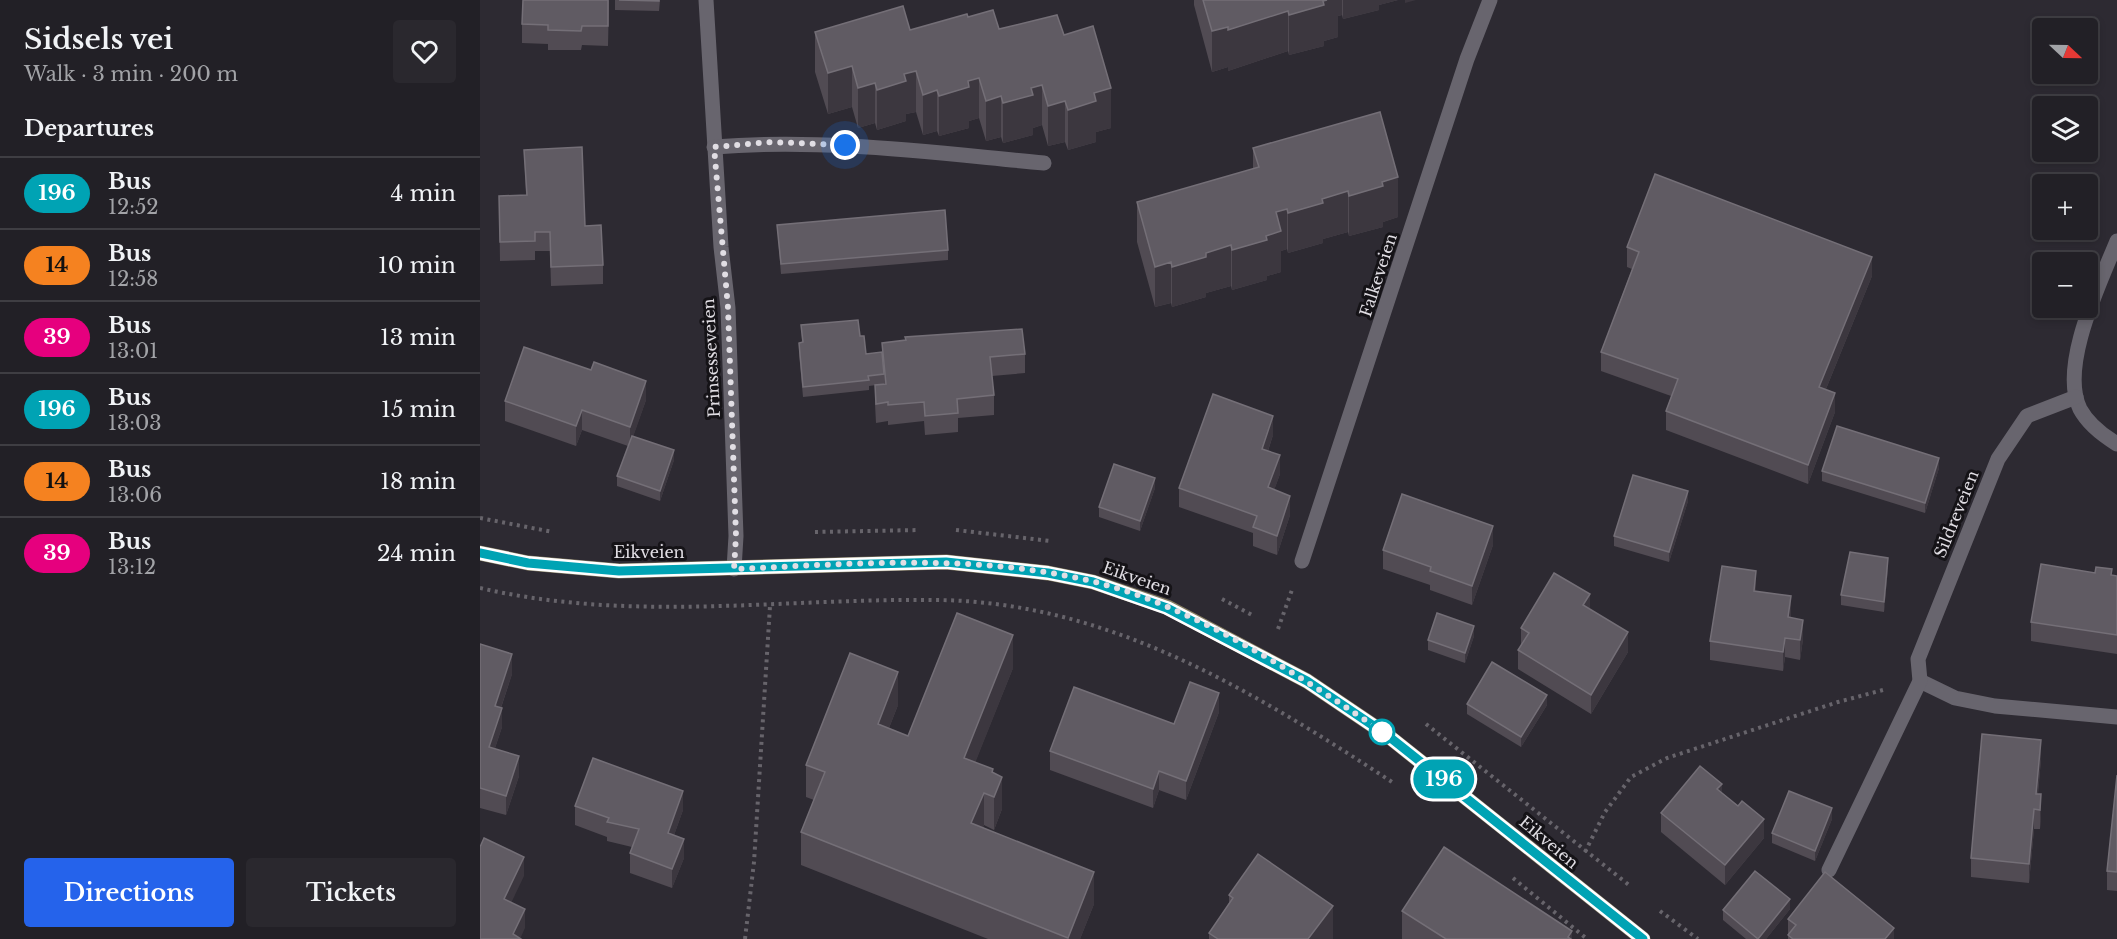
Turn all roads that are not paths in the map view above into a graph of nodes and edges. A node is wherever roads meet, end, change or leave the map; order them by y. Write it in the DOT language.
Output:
graph roads {
  1 [pos="706,0"];
  2 [pos="1490,0"];
  3 [pos="714,147"];
  4 [pos="1044,163"];
  5 [pos="2117,241"];
  6 [pos="2076,397"];
  7 [pos="2117,444"];
  8 [pos="480,553"];
  9 [pos="1302,561"];
  10 [pos="734,569"];
  11 [pos="1920,681"];
  12 [pos="2117,717"];
  13 [pos="1829,870"];
  14 [pos="1643,939"];
  1 -- 3 [label="street, Prinsesseveien"];
  2 -- 9 [label="street, Falkeveien"];
  3 -- 4 [label="street"];
  3 -- 10 [label="street, Prinsesseveien"];
  5 -- 6 [label="street"];
  6 -- 7 [label="street"];
  6 -- 11 [label="street, Sildreveien"];
  8 -- 10 [label="main road, Eikveien"];
  10 -- 14 [label="main road, Eikveien"];
  11 -- 12 [label="street"];
  11 -- 13 [label="street, Sildreveien"];
}
